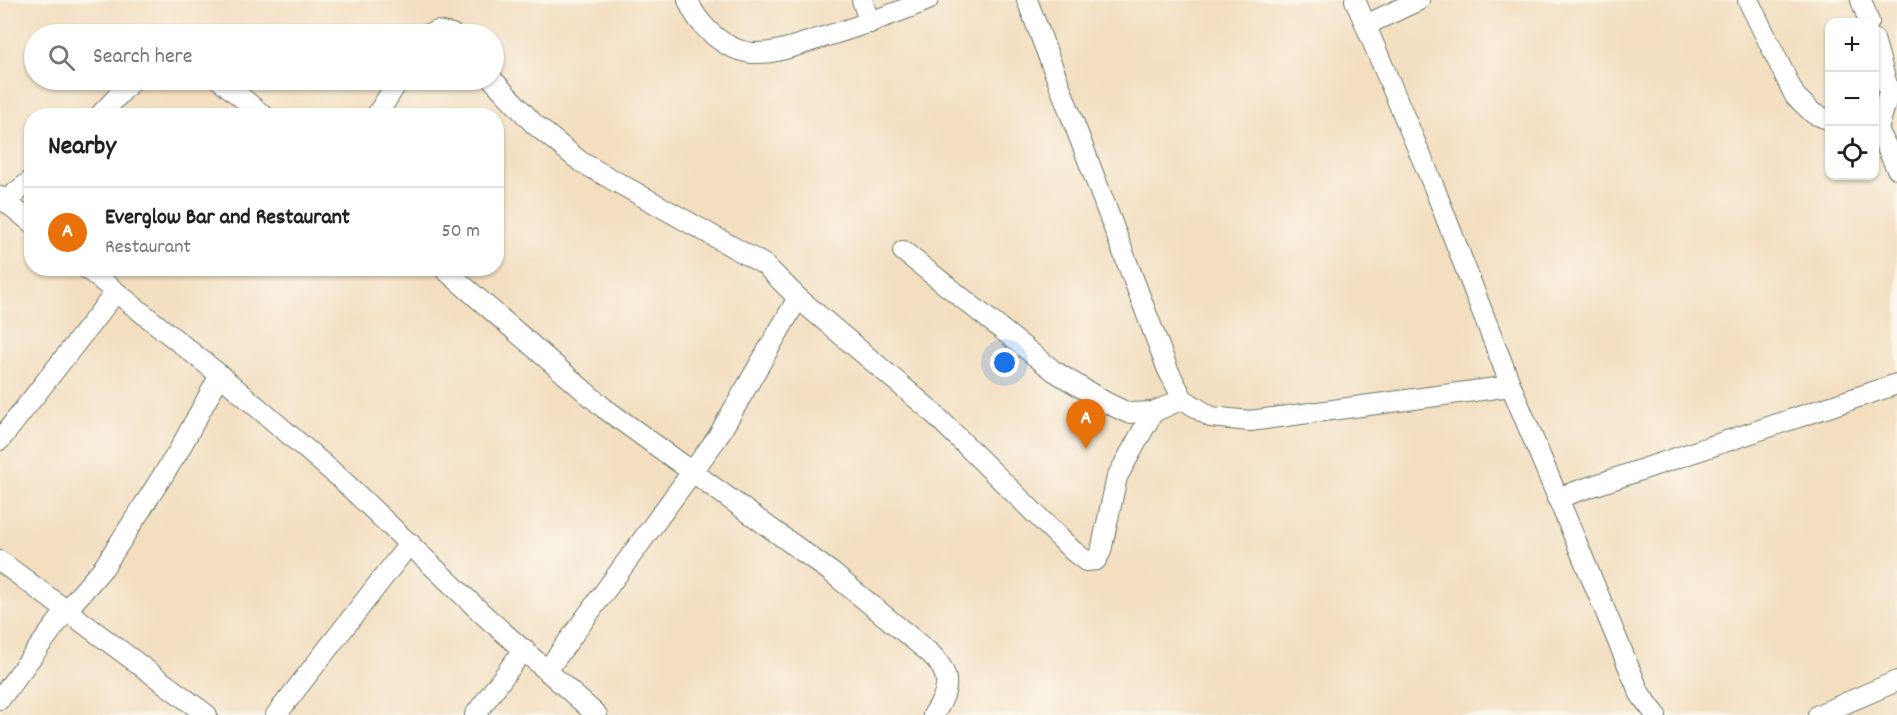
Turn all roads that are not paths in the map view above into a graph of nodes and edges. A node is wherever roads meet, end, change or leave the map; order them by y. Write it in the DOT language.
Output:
graph roads {
  1 [pos="688,0"];
  2 [pos="861,0"];
  3 [pos="928,0"];
  4 [pos="1027,0"];
  5 [pos="1355,0"];
  6 [pos="1419,0"];
  7 [pos="1748,0"];
  8 [pos="1861,0"];
  9 [pos="1868,18"];
  10 [pos="870,23"];
  11 [pos="1366,25"];
  12 [pos="1879,54"];
  13 [pos="124,90"];
  14 [pos="232,90"];
  15 [pos="393,90"];
  16 [pos="502,90"];
  17 [pos="107,108"];
  18 [pos="254,108"];
  19 [pos="381,108"];
  20 [pos="1825,118"];
  21 [pos="1877,126"];
  22 [pos="1879,135"];
  23 [pos="1897,169"];
  24 [pos="24,185"];
  25 [pos="2,199"];
  26 [pos="24,217"];
  27 [pos="903,251"];
  28 [pos="95,276"];
  29 [pos="452,276"];
  30 [pos="115,293"];
  31 [pos="798,298"];
  32 [pos="220,375"];
  33 [pos="1897,384"];
  34 [pos="1511,386"];
  35 [pos="1183,399"];
  36 [pos="1153,412"];
  37 [pos="0,440"];
  38 [pos="692,474"];
  39 [pos="1557,498"];
  40 [pos="410,543"];
  41 [pos="0,561"];
  42 [pos="66,611"];
  43 [pos="524,649"];
  44 [pos="548,669"];
  45 [pos="1897,681"];
  46 [pos="0,699"];
  47 [pos="207,715"];
  48 [pos="276,715"];
  49 [pos="475,715"];
  50 [pos="597,715"];
  51 [pos="933,715"];
  52 [pos="1656,715"];
  53 [pos="1818,715"];
  1 -- 10 [label="street"];
  2 -- 10 [label="street"];
  3 -- 10 [label="street"];
  4 -- 35 [label="street"];
  5 -- 11 [label="street"];
  6 -- 11 [label="street"];
  7 -- 20 [label="street"];
  8 -- 9 [label="street"];
  11 -- 34 [label="street"];
  12 -- 21 [label="street"];
  13 -- 17 [label="street"];
  14 -- 18 [label="street"];
  15 -- 19 [label="street"];
  16 -- 31 [label="street"];
  22 -- 23 [label="street"];
  24 -- 25 [label="street"];
  25 -- 26 [label="street"];
  27 -- 36 [label="street"];
  28 -- 30 [label="street"];
  29 -- 38 [label="street"];
  30 -- 32 [label="street"];
  30 -- 37 [label="street"];
  31 -- 36 [label="street"];
  31 -- 38 [label="street"];
  32 -- 40 [label="street"];
  32 -- 42 [label="street"];
  33 -- 39 [label="street"];
  34 -- 35 [label="street"];
  34 -- 39 [label="street"];
  35 -- 36 [label="street"];
  38 -- 44 [label="street"];
  38 -- 51 [label="street"];
  39 -- 52 [label="street"];
  40 -- 43 [label="street"];
  40 -- 48 [label="street"];
  41 -- 42 [label="street"];
  42 -- 46 [label="street"];
  42 -- 47 [label="street"];
  43 -- 44 [label="street"];
  43 -- 49 [label="street"];
  44 -- 50 [label="street"];
  45 -- 53 [label="street"];
}
